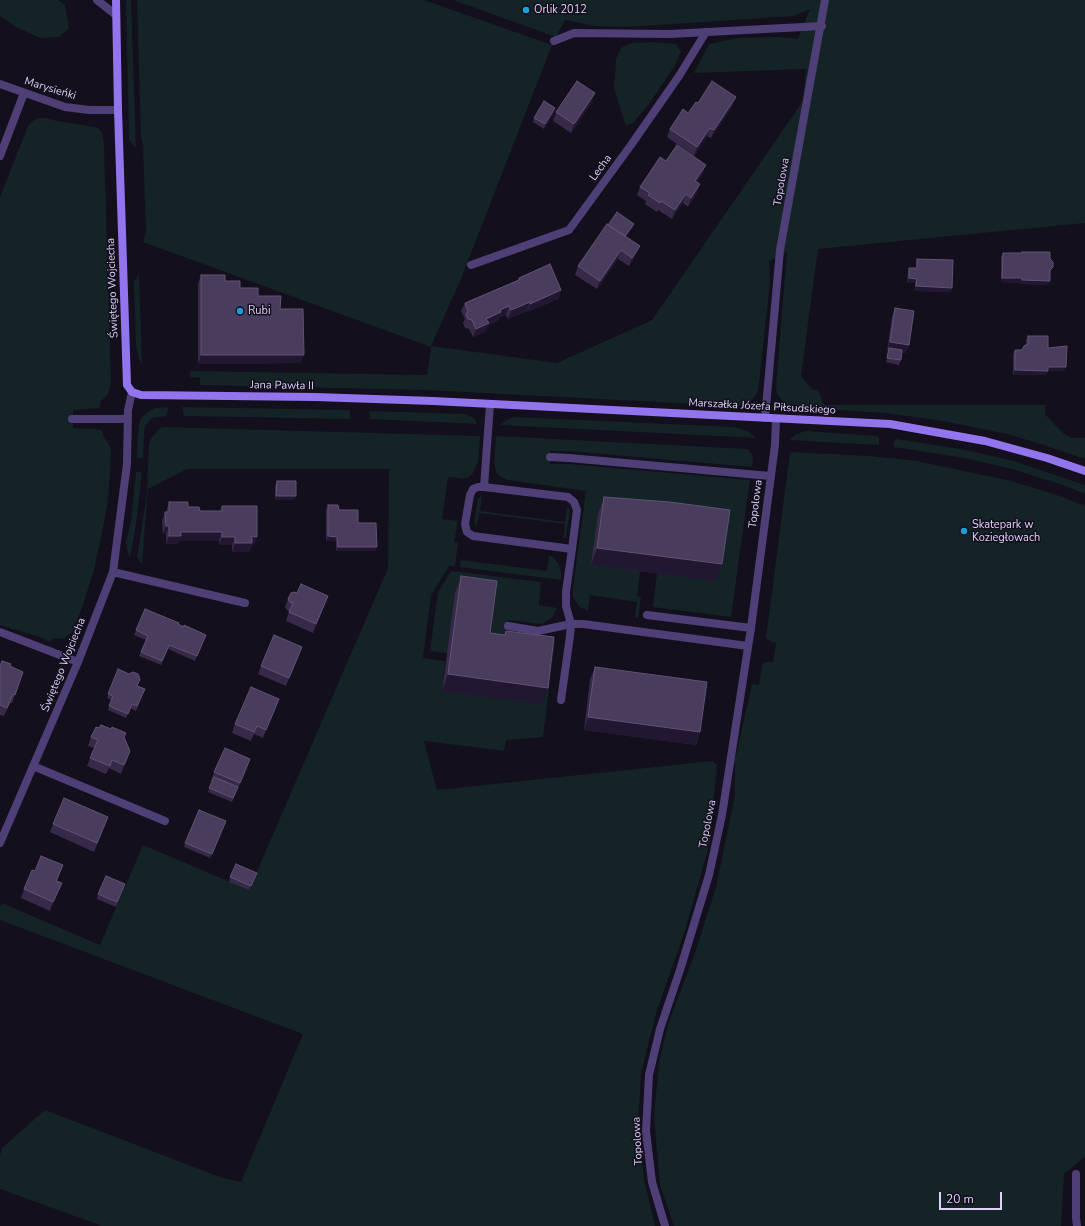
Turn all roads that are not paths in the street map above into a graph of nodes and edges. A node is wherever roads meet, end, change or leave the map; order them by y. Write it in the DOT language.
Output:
graph roads {
  1 [pos="97,0"];
  2 [pos="116,0"];
  3 [pos="826,0"];
  4 [pos="116,15"];
  5 [pos="822,26"];
  6 [pos="706,32"];
  7 [pos="554,41"];
  8 [pos="0,84"];
  9 [pos="24,93"];
  10 [pos="118,110"];
  11 [pos="0,156"];
  12 [pos="471,265"];
  13 [pos="132,392"];
  14 [pos="432,401"];
  15 [pos="490,404"];
  16 [pos="764,418"];
  17 [pos="72,419"];
  18 [pos="127,419"];
  19 [pos="776,419"];
  20 [pos="550,458"];
  21 [pos="1085,471"];
  22 [pos="770,476"];
  23 [pos="484,487"];
  24 [pos="572,549"];
  25 [pos="113,572"];
  26 [pos="245,603"];
  27 [pos="647,615"];
  28 [pos="571,624"];
  29 [pos="508,626"];
  30 [pos="751,628"];
  31 [pos="0,632"];
  32 [pos="748,646"];
  33 [pos="78,662"];
  34 [pos="561,700"];
  35 [pos="33,766"];
  36 [pos="165,821"];
  37 [pos="0,843"];
  38 [pos="1076,1174"];
  39 [pos="665,1226"];
  40 [pos="1077,1226"];
  1 -- 4 [label="street"];
  2 -- 4 [label="street, Świętego Wojciecha"];
  3 -- 5 [label="street, Topolowa"];
  4 -- 10 [label="street, Świętego Wojciecha"];
  5 -- 6 [label="street"];
  5 -- 16 [label="street, Topolowa"];
  6 -- 7 [label="street"];
  6 -- 12 [label="street, Lecha"];
  8 -- 9 [label="street, Marysieńki"];
  9 -- 10 [label="street, Marysieńki"];
  9 -- 11 [label="street"];
  10 -- 13 [label="street, Świętego Wojciecha"];
  13 -- 14 [label="street, Jana Pawła II"];
  13 -- 18 [label="street, Świętego Wojciecha"];
  14 -- 15 [label="street, Marszałka Józefa Piłsudskiego"];
  15 -- 16 [label="street, Marszałka Józefa Piłsudskiego"];
  15 -- 23 [label="street"];
  16 -- 19 [label="street, Marszałka Józefa Piłsudskiego"];
  17 -- 18 [label="street"];
  18 -- 25 [label="street, Świętego Wojciecha"];
  19 -- 21 [label="street, Marszałka Józefa Piłsudskiego"];
  19 -- 22 [label="street, Topolowa"];
  20 -- 22 [label="street"];
  22 -- 30 [label="street, Topolowa"];
  23 -- 24 [label="street"];
  23 -- 24 [label="street"];
  24 -- 28 [label="street"];
  25 -- 26 [label="street"];
  25 -- 33 [label="street, Świętego Wojciecha"];
  27 -- 30 [label="street"];
  28 -- 29 [label="street"];
  28 -- 32 [label="street"];
  28 -- 34 [label="street"];
  30 -- 32 [label="street, Topolowa"];
  31 -- 33 [label="street"];
  32 -- 39 [label="street, Topolowa"];
  33 -- 35 [label="street, Świętego Wojciecha"];
  35 -- 36 [label="street"];
  35 -- 37 [label="street, Świętego Wojciecha"];
  38 -- 40 [label="street"];
}
